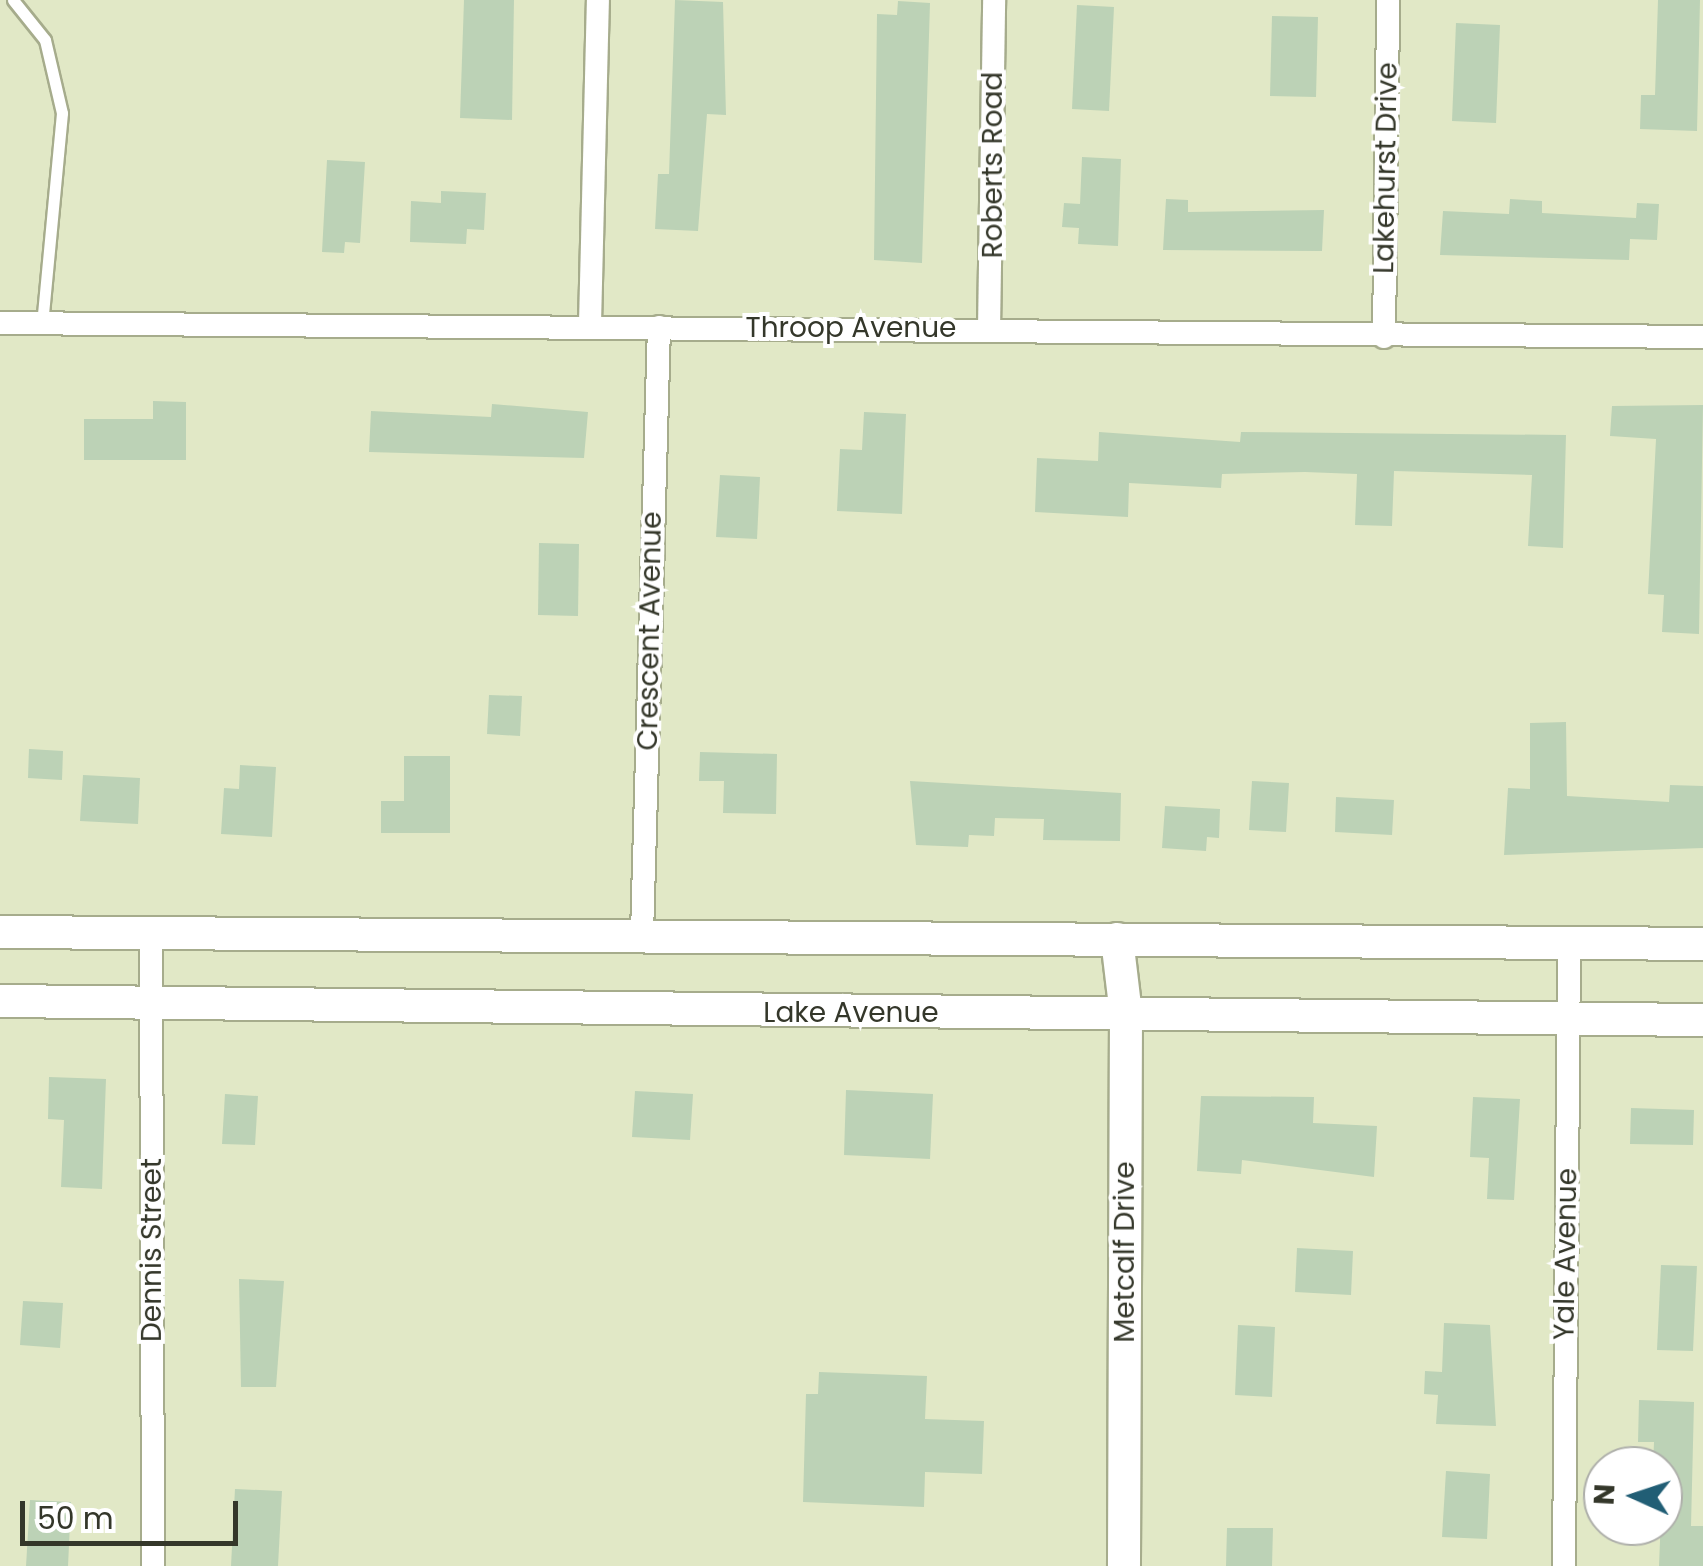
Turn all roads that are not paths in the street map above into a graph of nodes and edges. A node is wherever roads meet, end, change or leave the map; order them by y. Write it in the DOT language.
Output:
graph roads {
  1 [pos="13,0"];
  2 [pos="598,0"];
  3 [pos="994,0"];
  4 [pos="1388,0"];
  5 [pos="42,322"];
  6 [pos="0,323"];
  7 [pos="590,324"];
  8 [pos="659,326"];
  9 [pos="989,329"];
  10 [pos="1384,337"];
  11 [pos="1703,337"];
  12 [pos="0,932"];
  13 [pos="151,933"];
  14 [pos="642,935"];
  15 [pos="1117,939"];
  16 [pos="1568,943"];
  17 [pos="1703,944"];
  18 [pos="0,1002"];
  19 [pos="152,1004"];
  20 [pos="1126,1015"];
  21 [pos="1568,1018"];
  22 [pos="1703,1020"];
  23 [pos="152,1566"];
  24 [pos="1124,1566"];
  25 [pos="1564,1566"];
  1 -- 5 [label="lane"];
  2 -- 7 [label="street"];
  3 -- 9 [label="street, Roberts Road"];
  4 -- 10 [label="street, Lakehurst Drive"];
  5 -- 6 [label="street, Throop Avenue"];
  5 -- 7 [label="street, Throop Avenue"];
  7 -- 8 [label="street, Throop Avenue"];
  8 -- 9 [label="street, Throop Avenue"];
  8 -- 14 [label="street, Crescent Avenue"];
  9 -- 10 [label="street, Throop Avenue"];
  10 -- 11 [label="street, Throop Avenue"];
  12 -- 13 [label="main road"];
  13 -- 14 [label="main road"];
  13 -- 19 [label="street, Dennis Street"];
  14 -- 15 [label="main road"];
  15 -- 16 [label="main road"];
  15 -- 20 [label="main road, Metcalf Drive"];
  16 -- 17 [label="main road"];
  16 -- 21 [label="street, Yale Avenue"];
  18 -- 19 [label="main road, Lake Avenue"];
  19 -- 20 [label="main road, Lake Avenue"];
  19 -- 23 [label="street, Dennis Street"];
  20 -- 21 [label="main road, Lake Avenue"];
  20 -- 24 [label="main road, Metcalf Drive"];
  21 -- 22 [label="main road, Lake Avenue"];
  21 -- 25 [label="street, Yale Avenue"];
}
